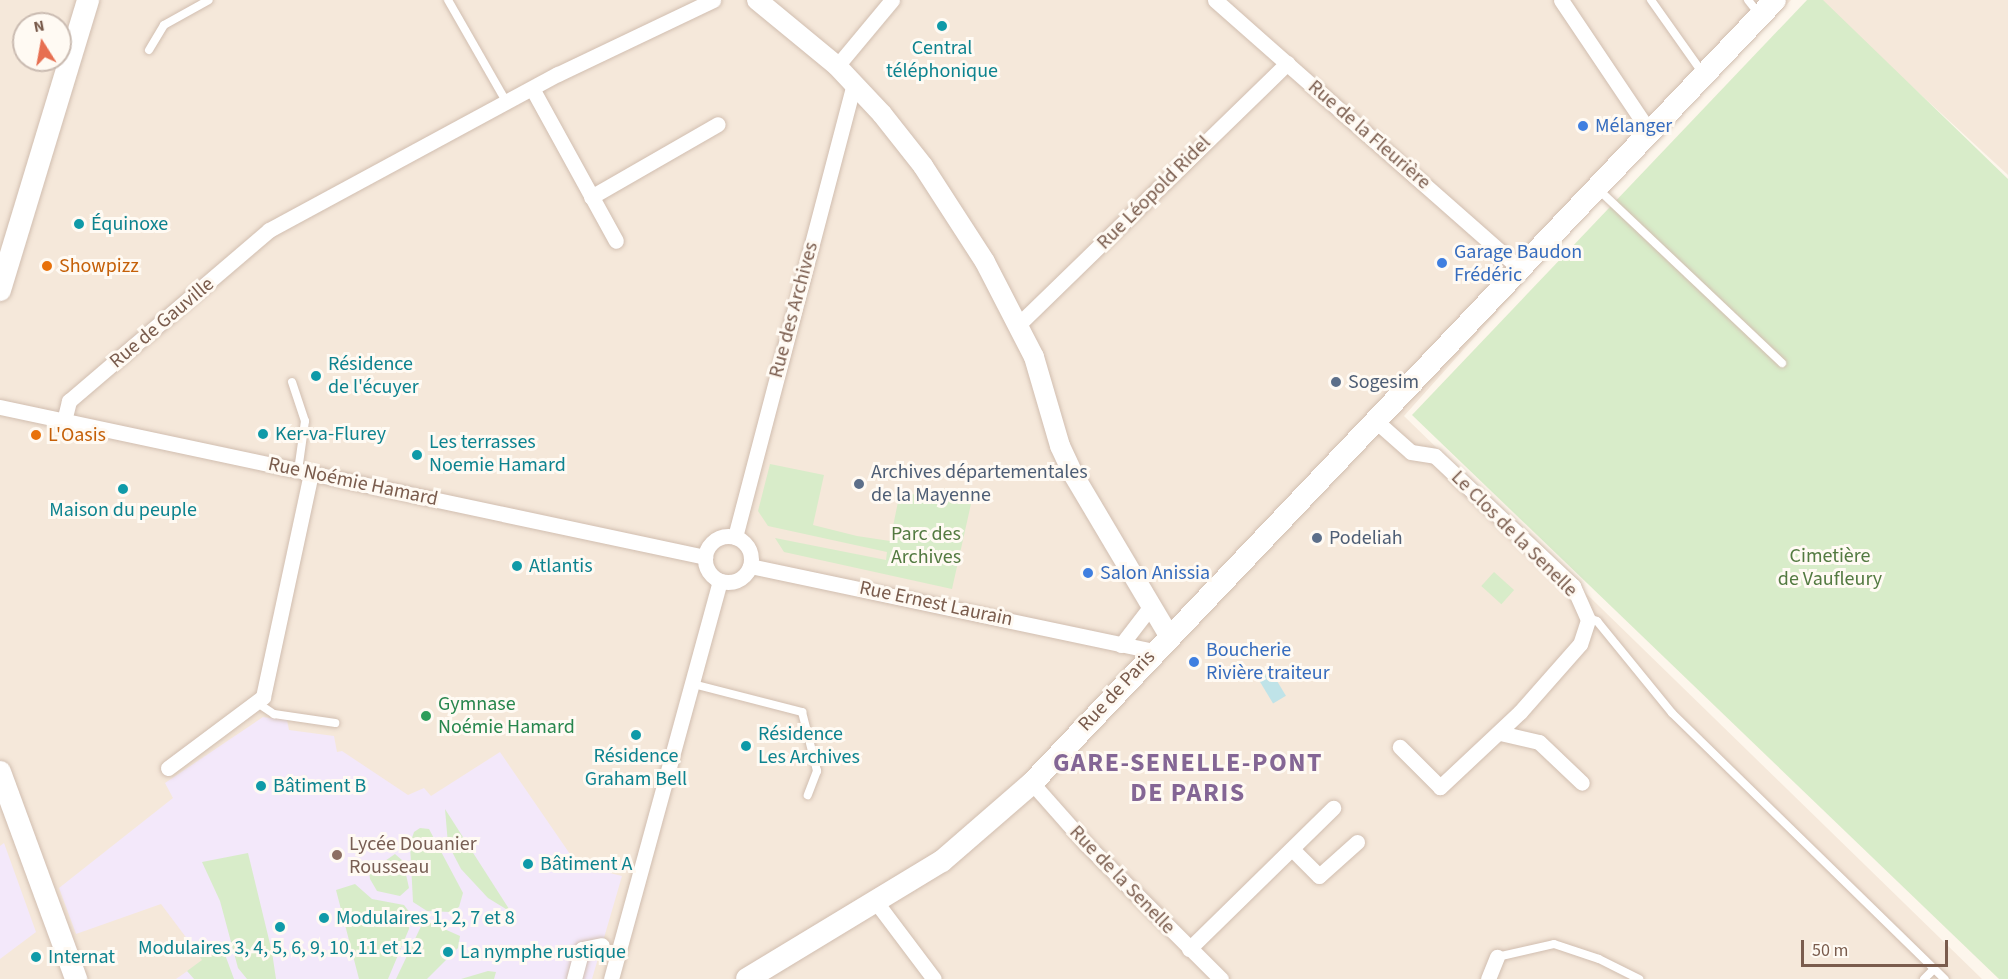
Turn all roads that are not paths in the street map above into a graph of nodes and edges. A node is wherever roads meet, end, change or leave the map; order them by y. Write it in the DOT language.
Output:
graph roads {
  1 [pos="88,0"];
  2 [pos="209,0"];
  3 [pos="448,0"];
  4 [pos="713,0"];
  5 [pos="757,0"];
  6 [pos="891,0"];
  7 [pos="1215,0"];
  8 [pos="1561,0"];
  9 [pos="1651,0"];
  10 [pos="1761,6"];
  11 [pos="149,50"];
  12 [pos="1287,63"];
  13 [pos="837,66"];
  14 [pos="1705,76"];
  15 [pos="854,83"];
  16 [pos="532,90"];
  17 [pos="507,104"];
  18 [pos="718,124"];
  19 [pos="1651,134"];
  20 [pos="1597,189"];
  21 [pos="591,197"];
  22 [pos="616,241"];
  23 [pos="1522,270"];
  24 [pos="0,290"];
  25 [pos="1020,323"];
  26 [pos="1782,363"];
  27 [pos="292,382"];
  28 [pos="0,407"];
  29 [pos="64,421"];
  30 [pos="1377,422"];
  31 [pos="305,472"];
  32 [pos="735,537"];
  33 [pos="705,557"];
  34 [pos="750,566"];
  35 [pos="720,581"];
  36 [pos="1151,606"];
  37 [pos="1587,617"];
  38 [pos="1162,644"];
  39 [pos="1121,645"];
  40 [pos="693,684"];
  41 [pos="256,702"];
  42 [pos="335,723"];
  43 [pos="1500,733"];
  44 [pos="1401,747"];
  45 [pos="168,768"];
  46 [pos="0,772"];
  47 [pos="1032,783"];
  48 [pos="1582,783"];
  49 [pos="808,795"];
  50 [pos="1333,808"];
  51 [pos="1357,842"];
  52 [pos="1292,849"];
  53 [pos="876,902"];
  54 [pos="602,945"];
  55 [pos="1189,949"];
  56 [pos="1497,957"];
  57 [pos="1934,969"];
  58 [pos="76,979"];
  59 [pos="574,979"];
  60 [pos="611,979"];
  61 [pos="747,979"];
  62 [pos="934,979"];
  63 [pos="1221,979"];
  64 [pos="1488,979"];
  65 [pos="1639,979"];
  66 [pos="1924,979"];
  67 [pos="1945,979"];
  1 -- 24 [label="main road"];
  2 -- 11 [label="lane"];
  3 -- 17 [label="lane"];
  4 -- 16 [label="street, Rue de Gauville"];
  5 -- 13 [label="street"];
  6 -- 13 [label="street"];
  7 -- 12 [label="street, Rue de la Fleurière"];
  8 -- 19 [label="street"];
  9 -- 14 [label="lane"];
  10 -- 14 [label="main road, Rue de Paris"];
  12 -- 23 [label="street, Rue de la Fleurière"];
  12 -- 25 [label="street, Rue Léopold Ridel"];
  13 -- 15 [label="street"];
  14 -- 19 [label="main road, Rue de Paris"];
  15 -- 25 [label="street"];
  15 -- 32 [label="street, Rue des Archives"];
  16 -- 17 [label="street, Rue de Gauville"];
  16 -- 21 [label="street"];
  17 -- 29 [label="street, Rue de Gauville"];
  18 -- 21 [label="street"];
  19 -- 20 [label="main road, Rue de Paris"];
  20 -- 23 [label="main road, Rue de Paris"];
  20 -- 26 [label="lane"];
  21 -- 22 [label="street"];
  23 -- 30 [label="main road, Rue de Paris"];
  25 -- 36 [label="street"];
  27 -- 31 [label="lane"];
  28 -- 29 [label="street, Rue Noémie Hamard"];
  29 -- 31 [label="street, Rue Noémie Hamard"];
  30 -- 37 [label="street, Le Clos de la Senelle"];
  30 -- 38 [label="main road, Rue de Paris"];
  31 -- 33 [label="street, Rue Noémie Hamard"];
  31 -- 41 [label="street"];
  32 -- 33 [label="street"];
  32 -- 34 [label="street"];
  33 -- 35 [label="street"];
  34 -- 35 [label="street"];
  34 -- 39 [label="street, Rue Ernest Laurain"];
  35 -- 40 [label="street"];
  36 -- 38 [label="street"];
  36 -- 39 [label="street"];
  37 -- 43 [label="street, Le Clos de la Senelle"];
  37 -- 57 [label="lane"];
  38 -- 39 [label="street, Rue Ernest Laurain"];
  38 -- 47 [label="main road, Rue de Paris"];
  40 -- 49 [label="lane"];
  40 -- 60 [label="street"];
  41 -- 42 [label="lane"];
  41 -- 45 [label="street"];
  43 -- 44 [label="street, Le Clos de la Senelle"];
  43 -- 48 [label="street"];
  46 -- 58 [label="main road"];
  47 -- 53 [label="main road, Rue de Paris"];
  47 -- 55 [label="street, Rue de la Senelle"];
  50 -- 52 [label="street, Rue de la Senelle"];
  51 -- 52 [label="street"];
  52 -- 55 [label="street, Rue de la Senelle"];
  53 -- 61 [label="main road, Rue de Paris"];
  53 -- 62 [label="street"];
  54 -- 59 [label="street"];
  55 -- 63 [label="street, Rue de la Senelle"];
  56 -- 64 [label="street"];
  56 -- 65 [label="lane"];
  57 -- 66 [label="lane"];
  57 -- 67 [label="lane"];
}
